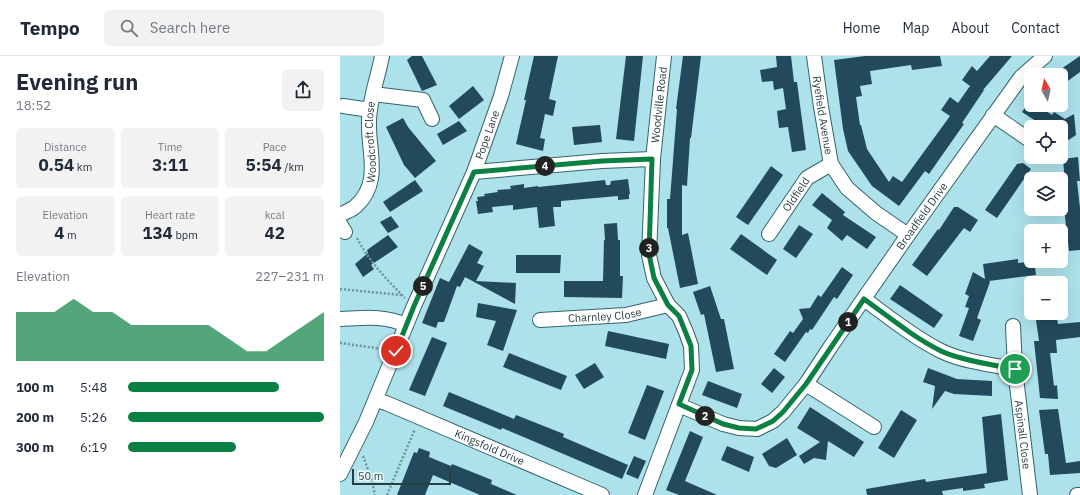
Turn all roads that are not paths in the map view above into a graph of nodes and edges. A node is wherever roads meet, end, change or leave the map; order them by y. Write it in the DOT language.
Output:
graph roads {
  1 [pos="382,56"];
  2 [pos="512,56"];
  3 [pos="664,56"];
  4 [pos="814,56"];
  5 [pos="1046,56"];
  6 [pos="373,94"];
  7 [pos="343,106"];
  8 [pos="370,110"];
  9 [pos="993,115"];
  10 [pos="432,119"];
  11 [pos="1024,136"];
  12 [pos="652,159"];
  13 [pos="831,164"];
  14 [pos="474,172"];
  15 [pos="340,215"];
  16 [pos="769,234"];
  17 [pos="908,235"];
  18 [pos="864,299"];
  19 [pos="668,305"];
  20 [pos="340,319"];
  21 [pos="540,320"];
  22 [pos="406,325"];
  23 [pos="1013,326"];
  24 [pos="1015,369"];
  25 [pos="806,384"];
  26 [pos="376,400"];
  27 [pos="679,404"];
  28 [pos="874,427"];
  29 [pos="340,474"];
  30 [pos="596,494"];
  31 [pos="645,495"];
  32 [pos="1030,495"];
  1 -- 6 [label="street, Woodcroft Close"];
  2 -- 14 [label="street, Pope Lane"];
  3 -- 12 [label="street, Woodville Road"];
  4 -- 13 [label="street, Ryefield Avenue"];
  5 -- 9 [label="street, Broadfield Drive"];
  6 -- 8 [label="street, Woodcroft Close"];
  6 -- 10 [label="street"];
  7 -- 8 [label="street"];
  8 -- 15 [label="street, Woodcroft Close"];
  9 -- 11 [label="street"];
  9 -- 17 [label="street, Broadfield Drive"];
  12 -- 14 [label="street"];
  12 -- 19 [label="street, Woodville Road"];
  13 -- 16 [label="street, Oldfield"];
  13 -- 17 [label="street, Ryefield Avenue"];
  14 -- 22 [label="street, Pope Lane"];
  17 -- 18 [label="street, Broadfield Drive"];
  18 -- 24 [label="street"];
  18 -- 25 [label="street, Broadfield Drive"];
  19 -- 21 [label="street, Charnley Close"];
  19 -- 27 [label="street, Woodville Road"];
  20 -- 22 [label="street"];
  22 -- 26 [label="street, Pope Lane"];
  23 -- 24 [label="street, Aspinall Close"];
  24 -- 32 [label="street, Aspinall Close"];
  25 -- 27 [label="street, Broadfield Drive"];
  25 -- 28 [label="street"];
  26 -- 29 [label="street, Pope Lane"];
  26 -- 30 [label="street, Kingsfold Drive"];
  27 -- 31 [label="street, Woodville Road"];
}
